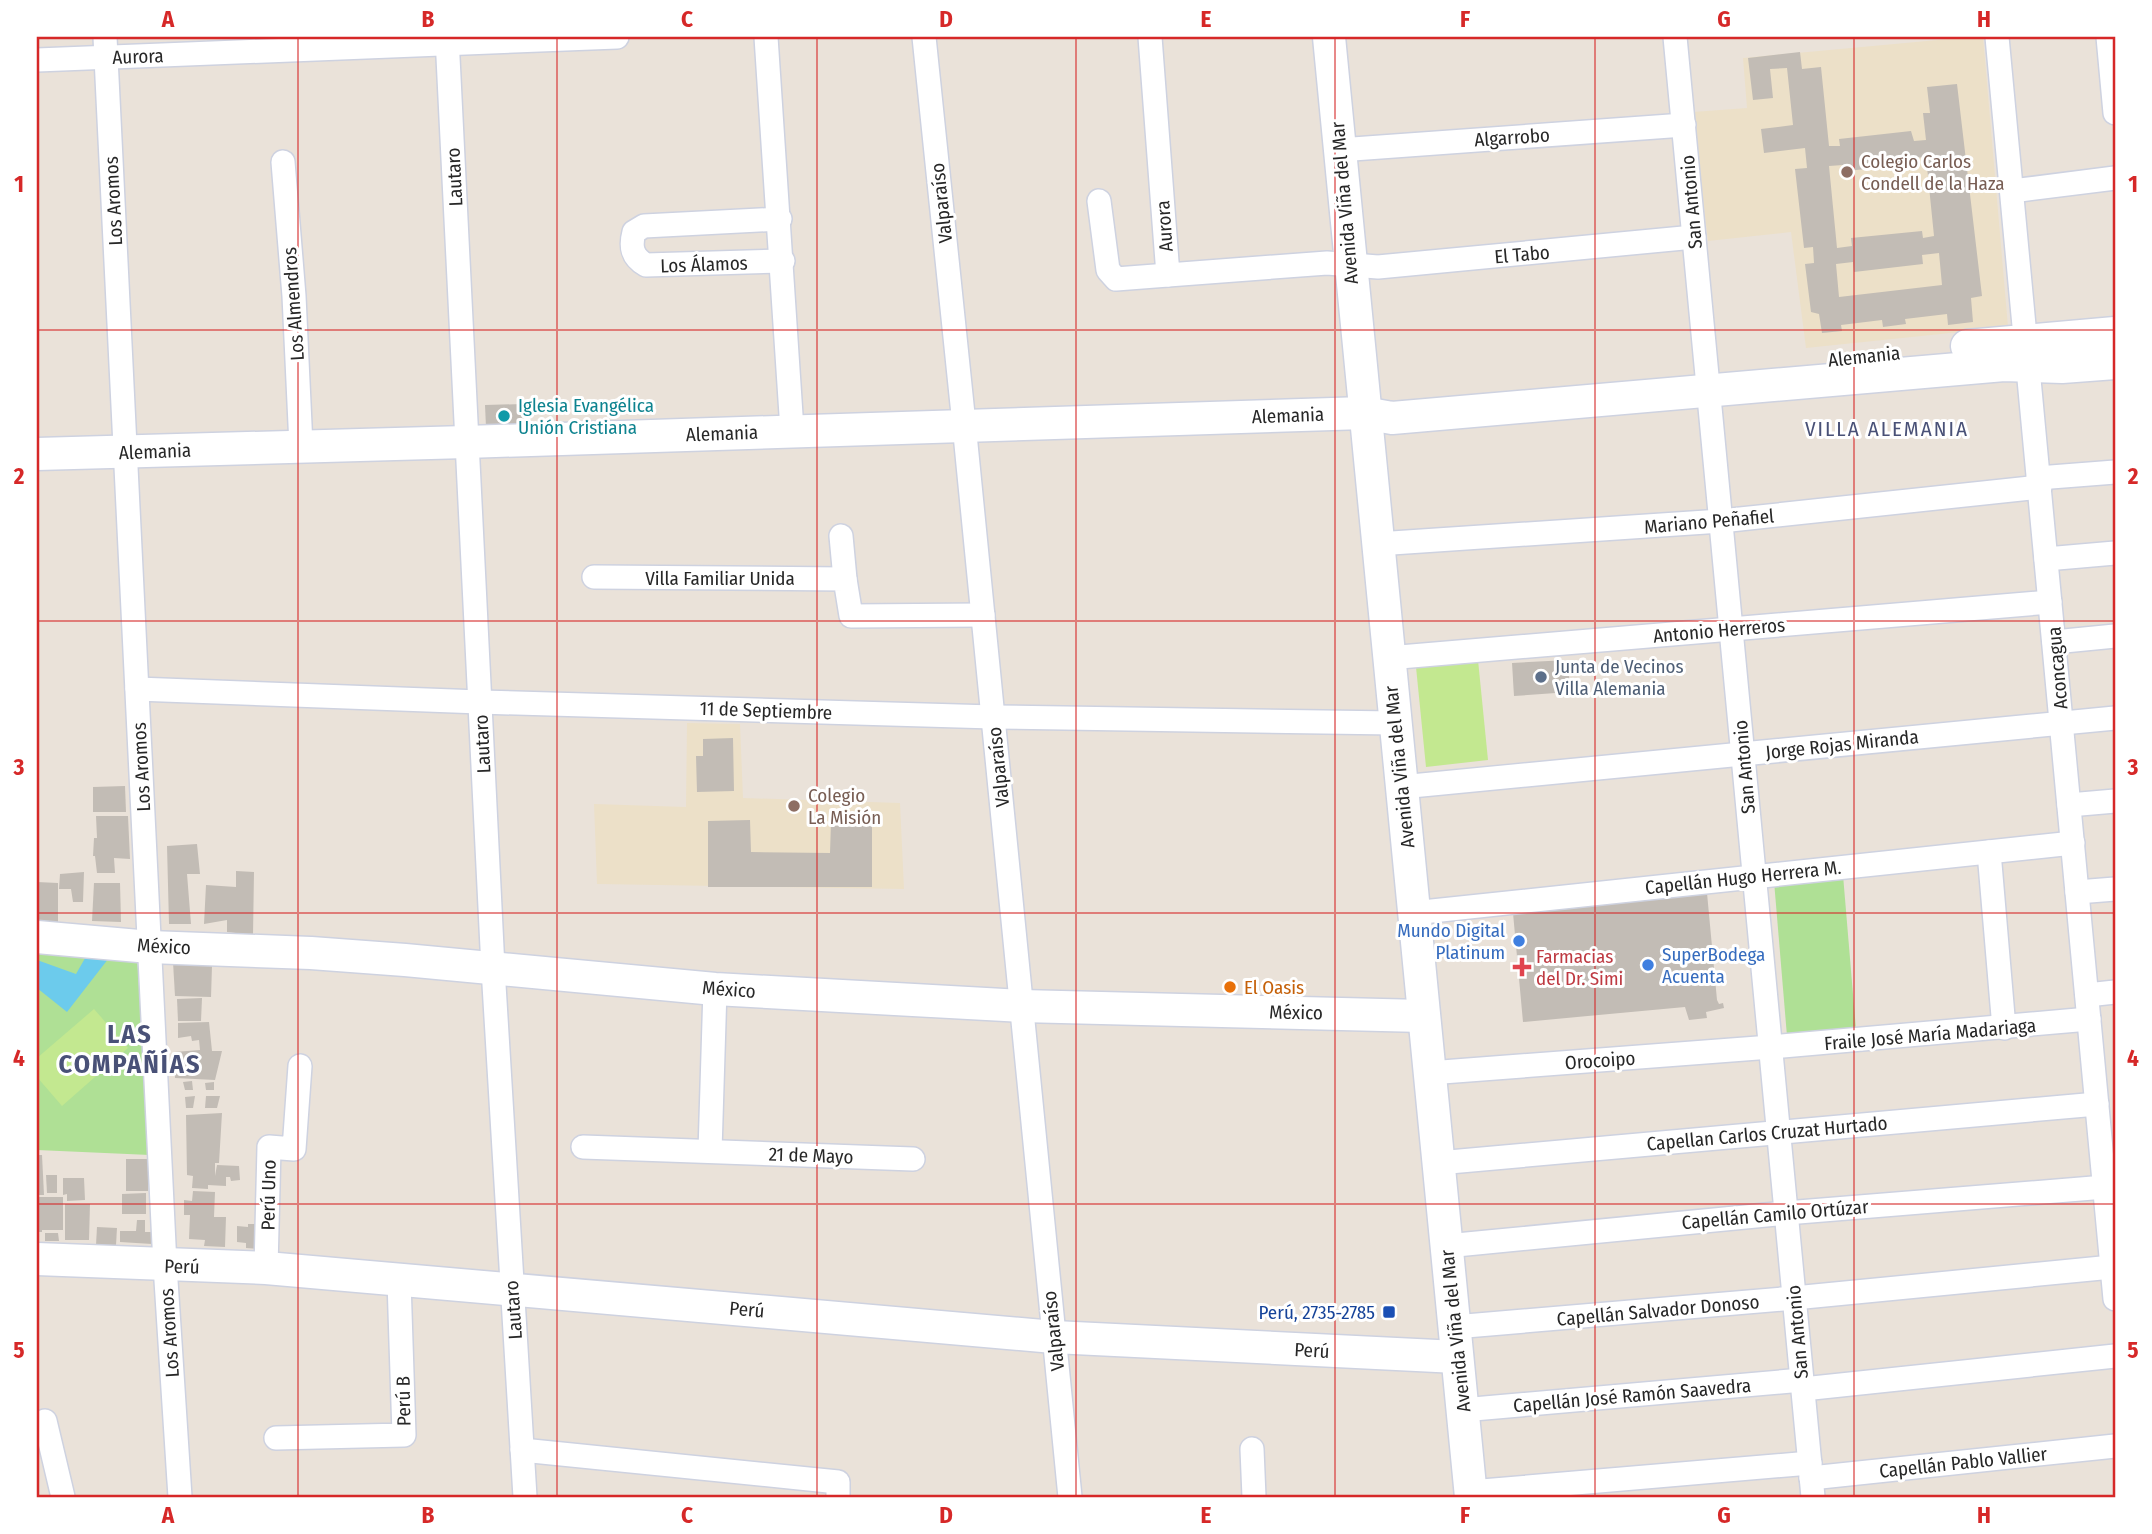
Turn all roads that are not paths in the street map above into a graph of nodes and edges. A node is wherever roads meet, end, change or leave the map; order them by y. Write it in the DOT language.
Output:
graph roads {
  1 [pos="617,37"];
  2 [pos="766,37"];
  3 [pos="924,37"];
  4 [pos="1150,37"];
  5 [pos="1329,37"];
  6 [pos="1675,37"];
  7 [pos="1997,37"];
  8 [pos="2108,37"];
  9 [pos="447,40"];
  10 [pos="106,47"];
  11 [pos="37,60"];
  12 [pos="2115,113"];
  13 [pos="1684,125"];
  14 [pos="1339,150"];
  15 [pos="283,162"];
  16 [pos="2115,178"];
  17 [pos="2012,191"];
  18 [pos="1099,201"];
  19 [pos="780,219"];
  20 [pos="1694,237"];
  21 [pos="783,261"];
  22 [pos="1350,265"];
  23 [pos="1168,275"];
  24 [pos="2115,333"];
  25 [pos="2027,354"];
  26 [pos="2115,363"];
  27 [pos="1708,382"];
  28 [pos="1364,413"];
  29 [pos="964,424"];
  30 [pos="792,430"];
  31 [pos="466,442"];
  32 [pos="301,446"];
  33 [pos="125,452"];
  34 [pos="37,454"];
  35 [pos="2115,472"];
  36 [pos="2039,482"];
  37 [pos="1721,522"];
  38 [pos="841,536"];
  39 [pos="1377,544"];
  40 [pos="2115,553"];
  41 [pos="2046,559"];
  42 [pos="594,577"];
  43 [pos="845,579"];
  44 [pos="2050,602"];
  45 [pos="983,615"];
  46 [pos="1731,629"];
  47 [pos="2115,636"];
  48 [pos="2054,642"];
  49 [pos="1388,658"];
  50 [pos="137,689"];
  51 [pos="480,702"];
  52 [pos="993,717"];
  53 [pos="2115,718"];
  54 [pos="1395,723"];
  55 [pos="2062,723"];
  56 [pos="1743,754"];
  57 [pos="1401,787"];
  58 [pos="2115,801"];
  59 [pos="2069,805"];
  60 [pos="2073,843"];
  61 [pos="1989,852"];
  62 [pos="1754,876"];
  63 [pos="2115,889"];
  64 [pos="2077,892"];
  65 [pos="1413,913"];
  66 [pos="37,937"];
  67 [pos="150,947"];
  68 [pos="493,968"];
  69 [pos="715,989"];
  70 [pos="2115,992"];
  71 [pos="2087,995"];
  72 [pos="1021,1006"];
  73 [pos="1423,1016"];
  74 [pos="2089,1019"];
  75 [pos="2004,1028"];
  76 [pos="1771,1047"];
  77 [pos="300,1066"];
  78 [pos="1429,1073"];
  79 [pos="2103,1092"];
  80 [pos="1779,1132"];
  81 [pos="583,1147"];
  82 [pos="710,1151"];
  83 [pos="913,1160"];
  84 [pos="1438,1163"];
  85 [pos="2108,1181"];
  86 [pos="1786,1213"];
  87 [pos="1446,1246"];
  88 [pos="37,1259"];
  89 [pos="165,1265"];
  90 [pos="266,1268"];
  91 [pos="2113,1271"];
  92 [pos="399,1281"];
  93 [pos="511,1288"];
  94 [pos="1794,1298"];
  95 [pos="2115,1299"];
  96 [pos="1054,1337"];
  97 [pos="1456,1342"];
  98 [pos="2115,1356"];
  99 [pos="1802,1385"];
  100 [pos="1462,1410"];
  101 [pos="46,1421"];
  102 [pos="276,1438"];
  103 [pos="2115,1446"];
  104 [pos="1252,1449"];
  105 [pos="522,1450"];
  106 [pos="1811,1479"];
  107 [pos="1471,1495"];
  108 [pos="63,1497"];
  109 [pos="180,1497"];
  110 [pos="525,1497"];
  111 [pos="838,1497"];
  112 [pos="1070,1497"];
  113 [pos="1254,1497"];
  1 -- 9 [label="street, Aurora"];
  2 -- 19 [label="street"];
  3 -- 29 [label="street, Valparaíso"];
  4 -- 23 [label="street, Aurora"];
  5 -- 14 [label="main road, Avenida Viña del Mar"];
  6 -- 13 [label="street, San Antonio"];
  7 -- 17 [label="street, Aconcagua"];
  8 -- 12 [label="street"];
  9 -- 10 [label="street, Aurora"];
  9 -- 31 [label="street, Lautaro"];
  10 -- 11 [label="street, Aurora"];
  10 -- 33 [label="street, Los Aromos"];
  13 -- 14 [label="street, Algarrobo"];
  13 -- 20 [label="street, San Antonio"];
  14 -- 22 [label="main road, Avenida Viña del Mar"];
  15 -- 32 [label="street, Los Almendros"];
  16 -- 17 [label="street"];
  17 -- 25 [label="street, Aconcagua"];
  18 -- 23 [label="street"];
  19 -- 21 [label="street"];
  19 -- 21 [label="street, Los Álamos"];
  20 -- 22 [label="street, El Tabo"];
  20 -- 27 [label="street, San Antonio"];
  21 -- 30 [label="street"];
  22 -- 23 [label="street, Aurora"];
  22 -- 28 [label="main road, Avenida Viña del Mar"];
  24 -- 25 [label="main road, Alemania"];
  25 -- 26 [label="main road, Alemania"];
  25 -- 27 [label="main road, Alemania"];
  25 -- 36 [label="street, Aconcagua"];
  27 -- 28 [label="main road, Alemania"];
  27 -- 37 [label="street, San Antonio"];
  28 -- 29 [label="main road, Alemania"];
  28 -- 39 [label="main road, Avenida Viña del Mar"];
  29 -- 30 [label="main road, Alemania"];
  29 -- 45 [label="street, Valparaíso"];
  30 -- 31 [label="main road, Alemania"];
  31 -- 32 [label="main road, Alemania"];
  31 -- 51 [label="street, Lautaro"];
  32 -- 33 [label="main road, Alemania"];
  33 -- 34 [label="main road, Alemania"];
  33 -- 50 [label="street, Los Aromos"];
  35 -- 36 [label="street, Mariano Peñafiel"];
  36 -- 37 [label="street, Mariano Peñafiel"];
  36 -- 41 [label="street, Aconcagua"];
  37 -- 39 [label="street, Mariano Peñafiel"];
  37 -- 46 [label="street, San Antonio"];
  38 -- 43 [label="street"];
  39 -- 49 [label="main road, Avenida Viña del Mar"];
  40 -- 41 [label="street"];
  41 -- 44 [label="street, Aconcagua"];
  42 -- 43 [label="street, Villa Familiar Unida"];
  43 -- 45 [label="street"];
  44 -- 46 [label="street, Antonio Herreros"];
  44 -- 48 [label="street, Aconcagua"];
  45 -- 52 [label="street, Valparaíso"];
  46 -- 49 [label="street, Antonio Herreros"];
  46 -- 56 [label="street, San Antonio"];
  47 -- 48 [label="street"];
  48 -- 55 [label="street, Aconcagua"];
  49 -- 54 [label="main road, Avenida Viña del Mar"];
  50 -- 51 [label="street, 11 de Septiembre"];
  50 -- 67 [label="street, Los Aromos"];
  51 -- 52 [label="street, 11 de Septiembre"];
  51 -- 68 [label="street, Lautaro"];
  52 -- 54 [label="street, 11 de Septiembre"];
  52 -- 72 [label="street, Valparaíso"];
  53 -- 55 [label="street, Jorge Rojas Miranda"];
  54 -- 57 [label="main road, Avenida Viña del Mar"];
  55 -- 56 [label="street, Jorge Rojas Miranda"];
  55 -- 59 [label="street, Aconcagua"];
  56 -- 57 [label="street, Jorge Rojas Miranda"];
  56 -- 62 [label="street, San Antonio"];
  57 -- 65 [label="main road, Avenida Viña del Mar"];
  58 -- 59 [label="street"];
  59 -- 60 [label="street, Aconcagua"];
  60 -- 61 [label="street, Capellán Hugo Herrera M."];
  60 -- 64 [label="street, Aconcagua"];
  61 -- 62 [label="street, Capellán Hugo Herrera M."];
  61 -- 75 [label="street"];
  62 -- 65 [label="street, Capellán Hugo Herrera M."];
  62 -- 76 [label="street, San Antonio"];
  63 -- 64 [label="street"];
  64 -- 71 [label="street, Aconcagua"];
  65 -- 73 [label="main road, Avenida Viña del Mar"];
  66 -- 67 [label="main road, México"];
  67 -- 68 [label="main road, México"];
  67 -- 89 [label="street, Los Aromos"];
  68 -- 69 [label="main road, México"];
  68 -- 93 [label="street, Lautaro"];
  69 -- 72 [label="main road, México"];
  69 -- 82 [label="street"];
  70 -- 71 [label="street"];
  71 -- 74 [label="street, Aconcagua"];
  72 -- 73 [label="main road, México"];
  72 -- 96 [label="street, Valparaíso"];
  73 -- 78 [label="main road, Avenida Viña del Mar"];
  74 -- 75 [label="street, Fraile José María Madariaga"];
  74 -- 79 [label="street, Aconcagua"];
  75 -- 76 [label="street, Fraile José María Madariaga"];
  76 -- 78 [label="street, Orocoipo"];
  76 -- 80 [label="street, San Antonio"];
  77 -- 90 [label="street, Perú Uno"];
  78 -- 84 [label="main road, Avenida Viña del Mar"];
  79 -- 80 [label="street, Capellan Carlos Cruzat Hurtado"];
  79 -- 85 [label="street, Aconcagua"];
  80 -- 84 [label="street, Capellan Carlos Cruzat Hurtado"];
  80 -- 86 [label="street, San Antonio"];
  81 -- 82 [label="street, 21 de Mayo"];
  82 -- 83 [label="street, 21 de Mayo"];
  84 -- 87 [label="main road, Avenida Viña del Mar"];
  85 -- 86 [label="street, Capellán Camilo Ortúzar"];
  85 -- 91 [label="street, Aconcagua"];
  86 -- 87 [label="street, Capellán Camilo Ortúzar"];
  86 -- 94 [label="street, San Antonio"];
  87 -- 97 [label="main road, Avenida Viña del Mar"];
  88 -- 89 [label="main road, Perú"];
  89 -- 90 [label="main road, Perú"];
  89 -- 109 [label="street, Los Aromos"];
  90 -- 92 [label="main road, Perú"];
  91 -- 94 [label="street, Capellán Salvador Donoso"];
  91 -- 95 [label="street, Aconcagua"];
  92 -- 93 [label="main road, Perú"];
  92 -- 102 [label="street, Perú B"];
  93 -- 96 [label="main road, Perú"];
  93 -- 105 [label="street, Lautaro"];
  94 -- 97 [label="street, Capellán Salvador Donoso"];
  94 -- 99 [label="street, San Antonio"];
  96 -- 97 [label="main road, Perú"];
  96 -- 112 [label="street, Valparaíso"];
  97 -- 100 [label="main road, Avenida Viña del Mar"];
  98 -- 99 [label="street, Capellán José Ramón Saavedra"];
  99 -- 100 [label="street, Capellán José Ramón Saavedra"];
  99 -- 106 [label="street, San Antonio"];
  100 -- 107 [label="main road, Avenida Viña del Mar"];
  101 -- 108 [label="street"];
  103 -- 106 [label="street, Capellán Pablo Vallier"];
  104 -- 113 [label="street"];
  105 -- 110 [label="street, Lautaro"];
  105 -- 111 [label="street"];
  106 -- 107 [label="street, Capellán Pablo Vallier"];
}
